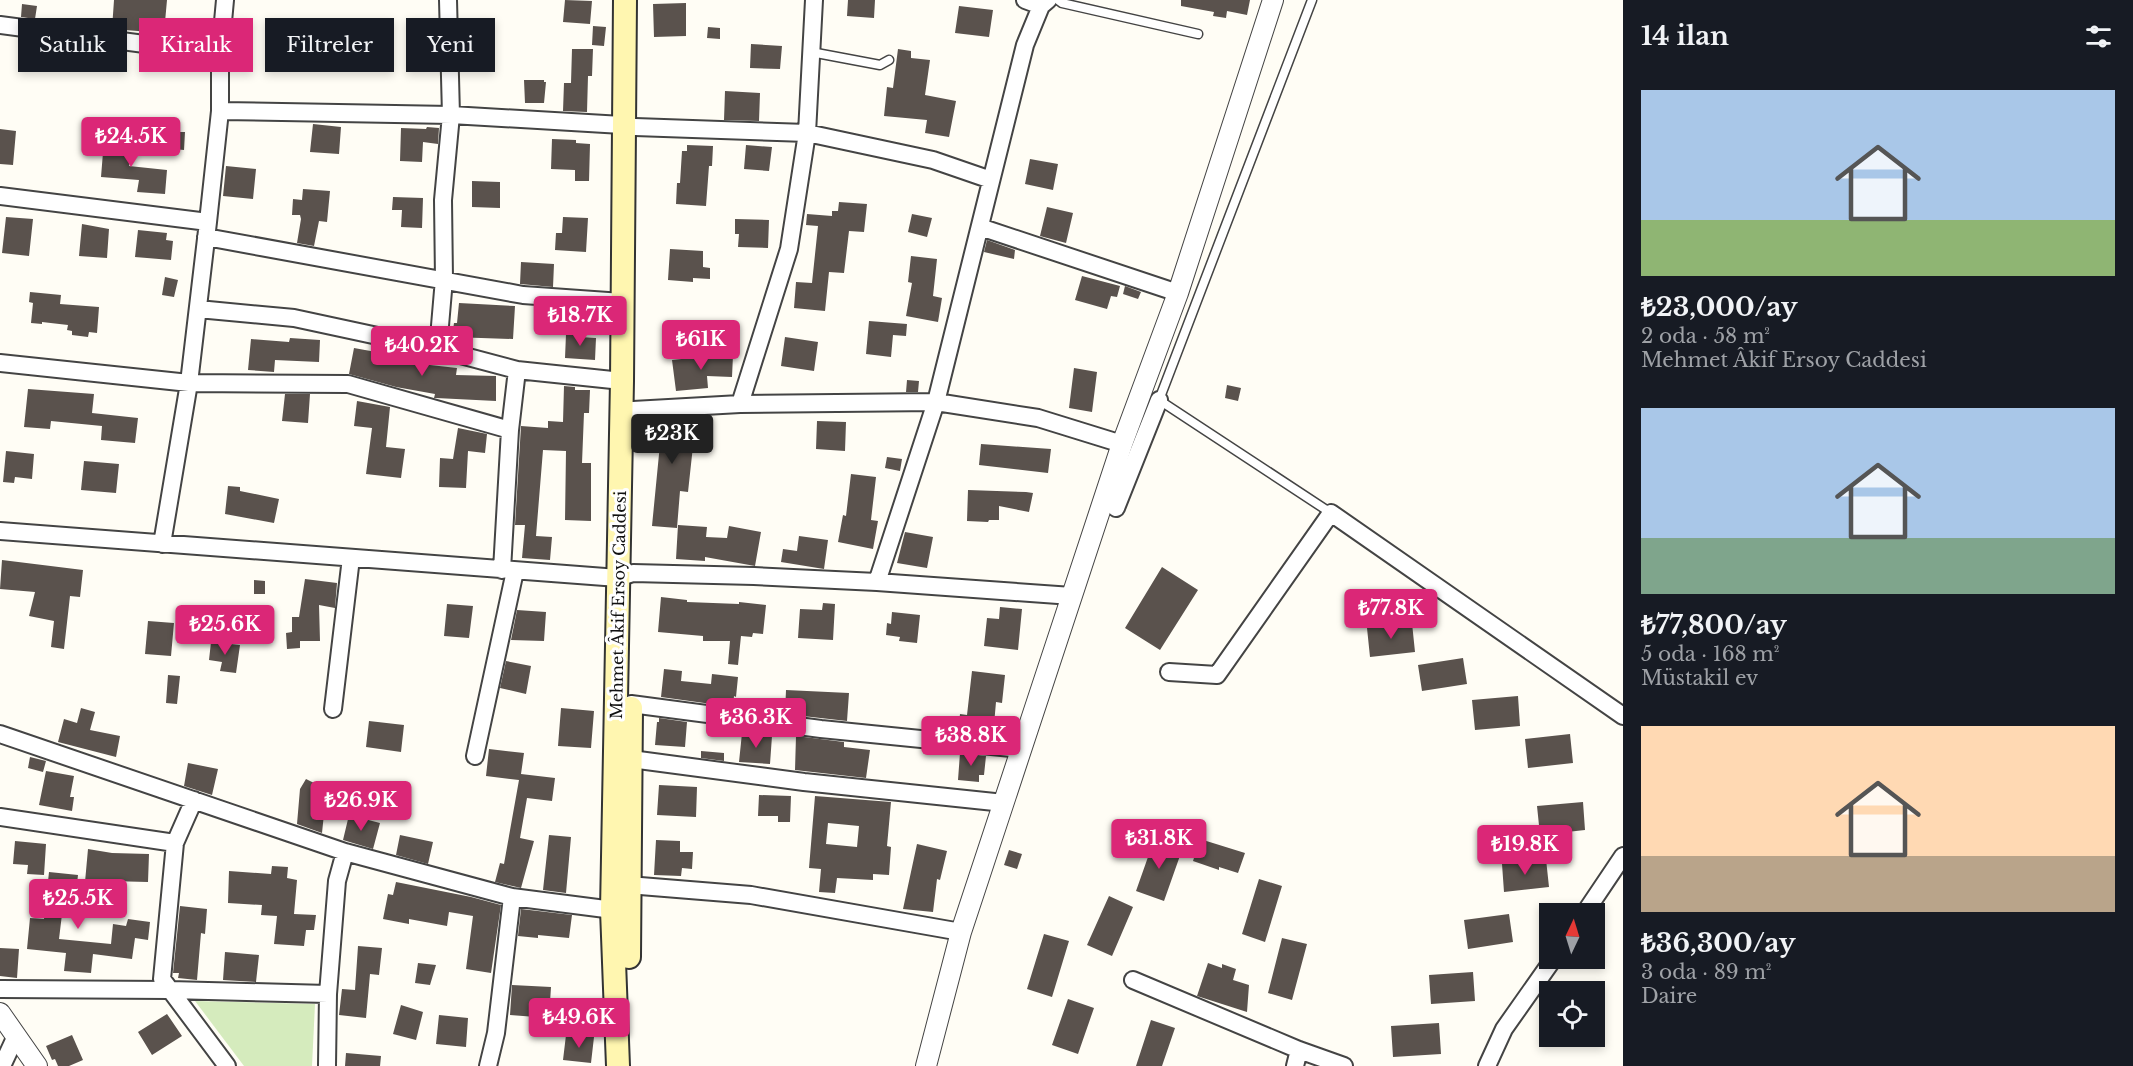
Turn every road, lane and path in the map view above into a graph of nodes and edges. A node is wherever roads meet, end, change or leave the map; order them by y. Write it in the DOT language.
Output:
graph roads {
  1 [pos="225,0"];
  2 [pos="447,0"];
  3 [pos="625,0"];
  4 [pos="635,0"];
  5 [pos="814,0"];
  6 [pos="1025,0"];
  7 [pos="1058,0"];
  8 [pos="1273,0"];
  9 [pos="1312,0"];
  10 [pos="1045,3"];
  11 [pos="223,18"];
  12 [pos="0,25"];
  13 [pos="1198,34"];
  14 [pos="139,43"];
  15 [pos="811,52"];
  16 [pos="889,60"];
  17 [pos="220,72"];
  18 [pos="220,111"];
  19 [pos="451,115"];
  20 [pos="629,126"];
  21 [pos="807,133"];
  22 [pos="991,180"];
  23 [pos="0,196"];
  24 [pos="980,227"];
  25 [pos="207,229"];
  26 [pos="444,279"];
  27 [pos="1178,293"];
  28 [pos="622,302"];
  29 [pos="198,309"];
  30 [pos="438,349"];
  31 [pos="0,363"];
  32 [pos="517,370"];
  33 [pos="622,381"];
  34 [pos="189,383"];
  35 [pos="1159,400"];
  36 [pos="936,402"];
  37 [pos="740,404"];
  38 [pos="633,410"];
  39 [pos="510,430"];
  40 [pos="1122,444"];
  41 [pos="1116,507"];
  42 [pos="1331,513"];
  43 [pos="0,531"];
  44 [pos="162,544"];
  45 [pos="351,558"];
  46 [pos="509,570"];
  47 [pos="625,576"];
  48 [pos="877,582"];
  49 [pos="1072,596"];
  50 [pos="1169,672"];
  51 [pos="631,704"];
  52 [pos="333,709"];
  53 [pos="1623,716"];
  54 [pos="0,734"];
  55 [pos="1022,749"];
  56 [pos="475,756"];
  57 [pos="631,759"];
  58 [pos="194,800"];
  59 [pos="1004,803"];
  60 [pos="0,818"];
  61 [pos="175,843"];
  62 [pos="345,852"];
  63 [pos="1623,856"];
  64 [pos="628,885"];
  65 [pos="512,897"];
  66 [pos="1591,903"];
  67 [pos="620,911"];
  68 [pos="961,932"];
  69 [pos="1546,969"];
  70 [pos="1133,980"];
  71 [pos="0,989"];
  72 [pos="170,990"];
  73 [pos="328,994"];
  74 [pos="0,1013"];
  75 [pos="16,1036"];
  76 [pos="1297,1058"];
  77 [pos="2,1066"];
  78 [pos="37,1066"];
  79 [pos="227,1066"];
  80 [pos="327,1066"];
  81 [pos="488,1066"];
  82 [pos="618,1066"];
  83 [pos="631,1066"];
  84 [pos="926,1066"];
  85 [pos="1344,1066"];
  86 [pos="1487,1066"];
  1 -- 11 [label="street"];
  2 -- 19 [label="street"];
  3 -- 20 [label="main road, Mehmet Âkif Ersoy Caddesi"];
  4 -- 20 [label="main road, Mehmet Âkif Ersoy Caddesi"];
  5 -- 15 [label="street"];
  6 -- 10 [label="street"];
  7 -- 13 [label="lane"];
  8 -- 27 [label="street"];
  9 -- 35 [label="lane"];
  10 -- 22 [label="street"];
  12 -- 14 [label="street"];
  15 -- 16 [label="lane"];
  15 -- 21 [label="street"];
  17 -- 18 [label="street"];
  18 -- 19 [label="street"];
  18 -- 25 [label="street"];
  19 -- 20 [label="street"];
  19 -- 26 [label="street"];
  20 -- 21 [label="street"];
  20 -- 28 [label="main road, Mehmet Âkif Ersoy Caddesi"];
  20 -- 38 [label="main road, Mehmet Âkif Ersoy Caddesi"];
  21 -- 22 [label="street"];
  21 -- 37 [label="street"];
  22 -- 24 [label="street"];
  23 -- 25 [label="street"];
  24 -- 27 [label="street"];
  24 -- 36 [label="street"];
  25 -- 26 [label="street"];
  25 -- 29 [label="street"];
  26 -- 28 [label="street"];
  26 -- 30 [label="street"];
  27 -- 40 [label="street"];
  28 -- 33 [label="main road, Mehmet Âkif Ersoy Caddesi"];
  29 -- 30 [label="street"];
  29 -- 34 [label="street"];
  30 -- 32 [label="street"];
  31 -- 34 [label="street"];
  32 -- 33 [label="street"];
  32 -- 39 [label="street"];
  33 -- 47 [label="main road, Mehmet Âkif Ersoy Caddesi"];
  34 -- 39 [label="street"];
  34 -- 44 [label="street"];
  35 -- 41 [label="street"];
  35 -- 42 [label="lane"];
  36 -- 37 [label="street"];
  36 -- 40 [label="street"];
  36 -- 48 [label="street"];
  37 -- 38 [label="street"];
  38 -- 47 [label="main road, Mehmet Âkif Ersoy Caddesi"];
  39 -- 46 [label="street"];
  40 -- 49 [label="street"];
  42 -- 50 [label="street"];
  42 -- 53 [label="street"];
  43 -- 44 [label="street"];
  44 -- 45 [label="street"];
  45 -- 46 [label="street"];
  45 -- 52 [label="street"];
  46 -- 47 [label="street"];
  46 -- 56 [label="street"];
  47 -- 48 [label="street"];
  47 -- 51 [label="main road, Mehmet Âkif Ersoy Caddesi"];
  47 -- 67 [label="main road, Mehmet Âkif Ersoy Caddesi"];
  48 -- 49 [label="street"];
  49 -- 55 [label="street"];
  51 -- 55 [label="street"];
  51 -- 57 [label="main road, Mehmet Âkif Ersoy Caddesi"];
  54 -- 58 [label="street"];
  55 -- 59 [label="street"];
  57 -- 59 [label="street"];
  57 -- 64 [label="main road, Mehmet Âkif Ersoy Caddesi"];
  58 -- 61 [label="street"];
  58 -- 62 [label="street"];
  59 -- 68 [label="street"];
  60 -- 61 [label="street"];
  61 -- 72 [label="street"];
  62 -- 65 [label="street"];
  62 -- 73 [label="street"];
  63 -- 66 [label="street"];
  64 -- 67 [label="main road, Mehmet Âkif Ersoy Caddesi"];
  64 -- 68 [label="street"];
  65 -- 67 [label="street"];
  65 -- 81 [label="street"];
  67 -- 82 [label="main road, Mehmet Âkif Ersoy Caddesi"];
  67 -- 83 [label="main road, Mehmet Âkif Ersoy Caddesi"];
  68 -- 84 [label="street"];
  69 -- 86 [label="street"];
  70 -- 76 [label="street"];
  71 -- 72 [label="street"];
  72 -- 73 [label="street"];
  72 -- 79 [label="street"];
  73 -- 80 [label="street"];
  74 -- 75 [label="street"];
  75 -- 77 [label="street"];
  75 -- 78 [label="street"];
  76 -- 85 [label="street"];
}
